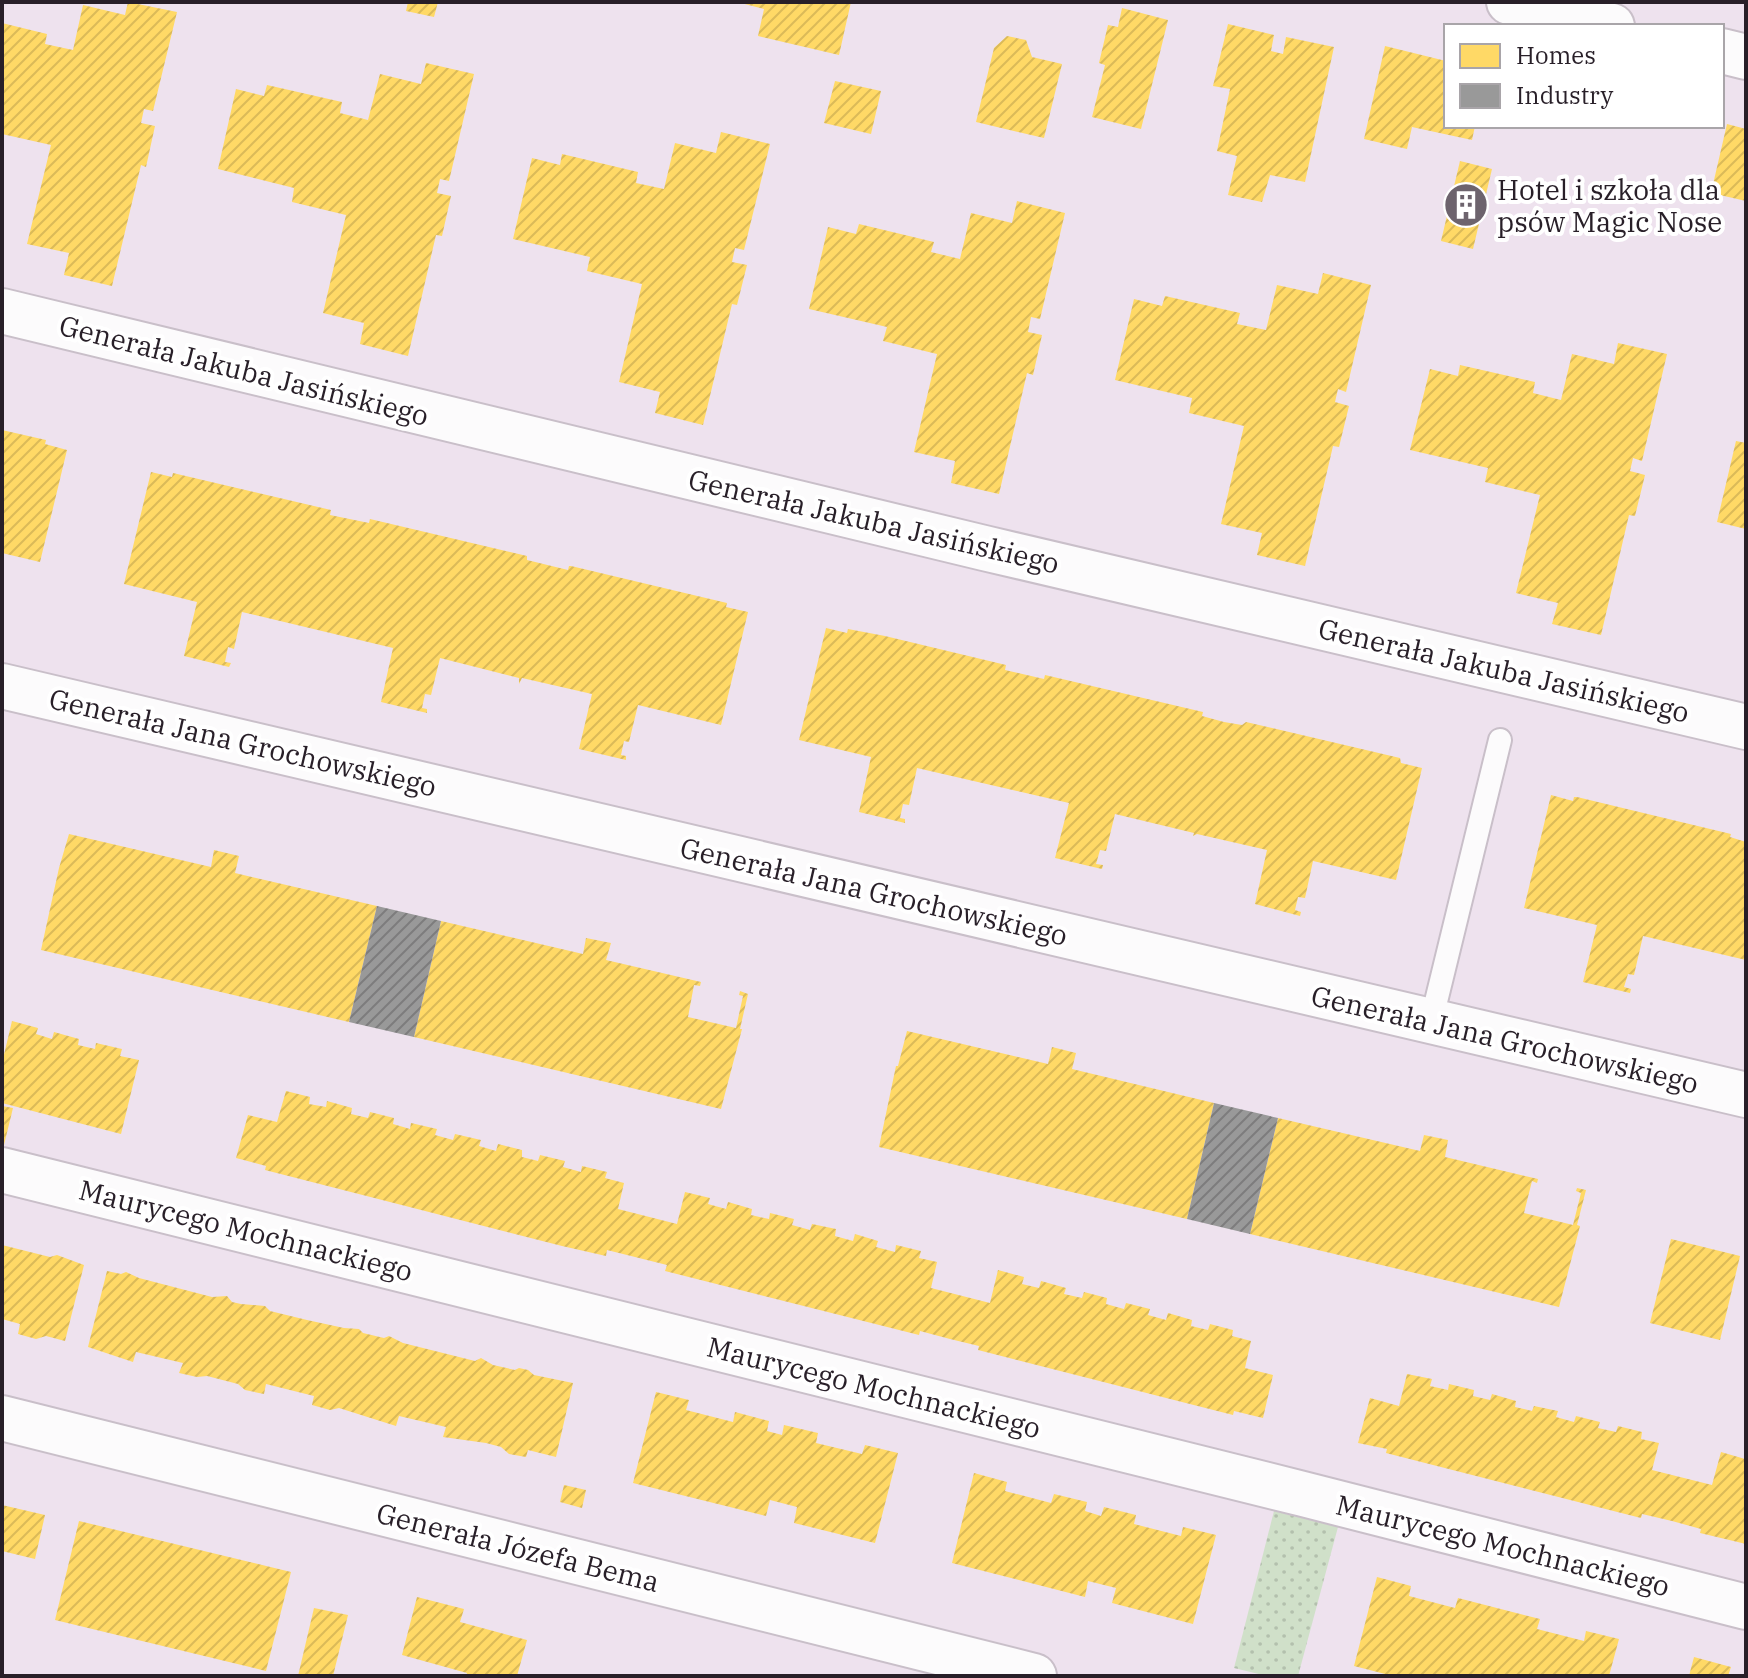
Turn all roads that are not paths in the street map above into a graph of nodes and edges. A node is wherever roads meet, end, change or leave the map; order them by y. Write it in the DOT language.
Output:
graph roads {
  1 [pos="1509,2"];
  2 [pos="1603,24"];
  3 [pos="1724,52"];
  4 [pos="1746,57"];
  5 [pos="2,311"];
  6 [pos="2,686"];
  7 [pos="1746,727"];
  8 [pos="1500,740"];
  9 [pos="1431,1022"];
  10 [pos="1746,1095"];
  11 [pos="2,1170"];
  12 [pos="2,1418"];
  13 [pos="1746,1607"];
  14 [pos="1034,1676"];
  1 -- 2 [label="street"];
  3 -- 4 [label="street"];
  5 -- 7 [label="street, Generała Jakuba Jasińskiego"];
  6 -- 9 [label="street, Generała Jana Grochowskiego"];
  8 -- 9 [label="lane"];
  9 -- 10 [label="street, Generała Jana Grochowskiego"];
  11 -- 13 [label="street, Maurycego Mochnackiego"];
  12 -- 14 [label="street, Generała Józefa Bema"];
}
